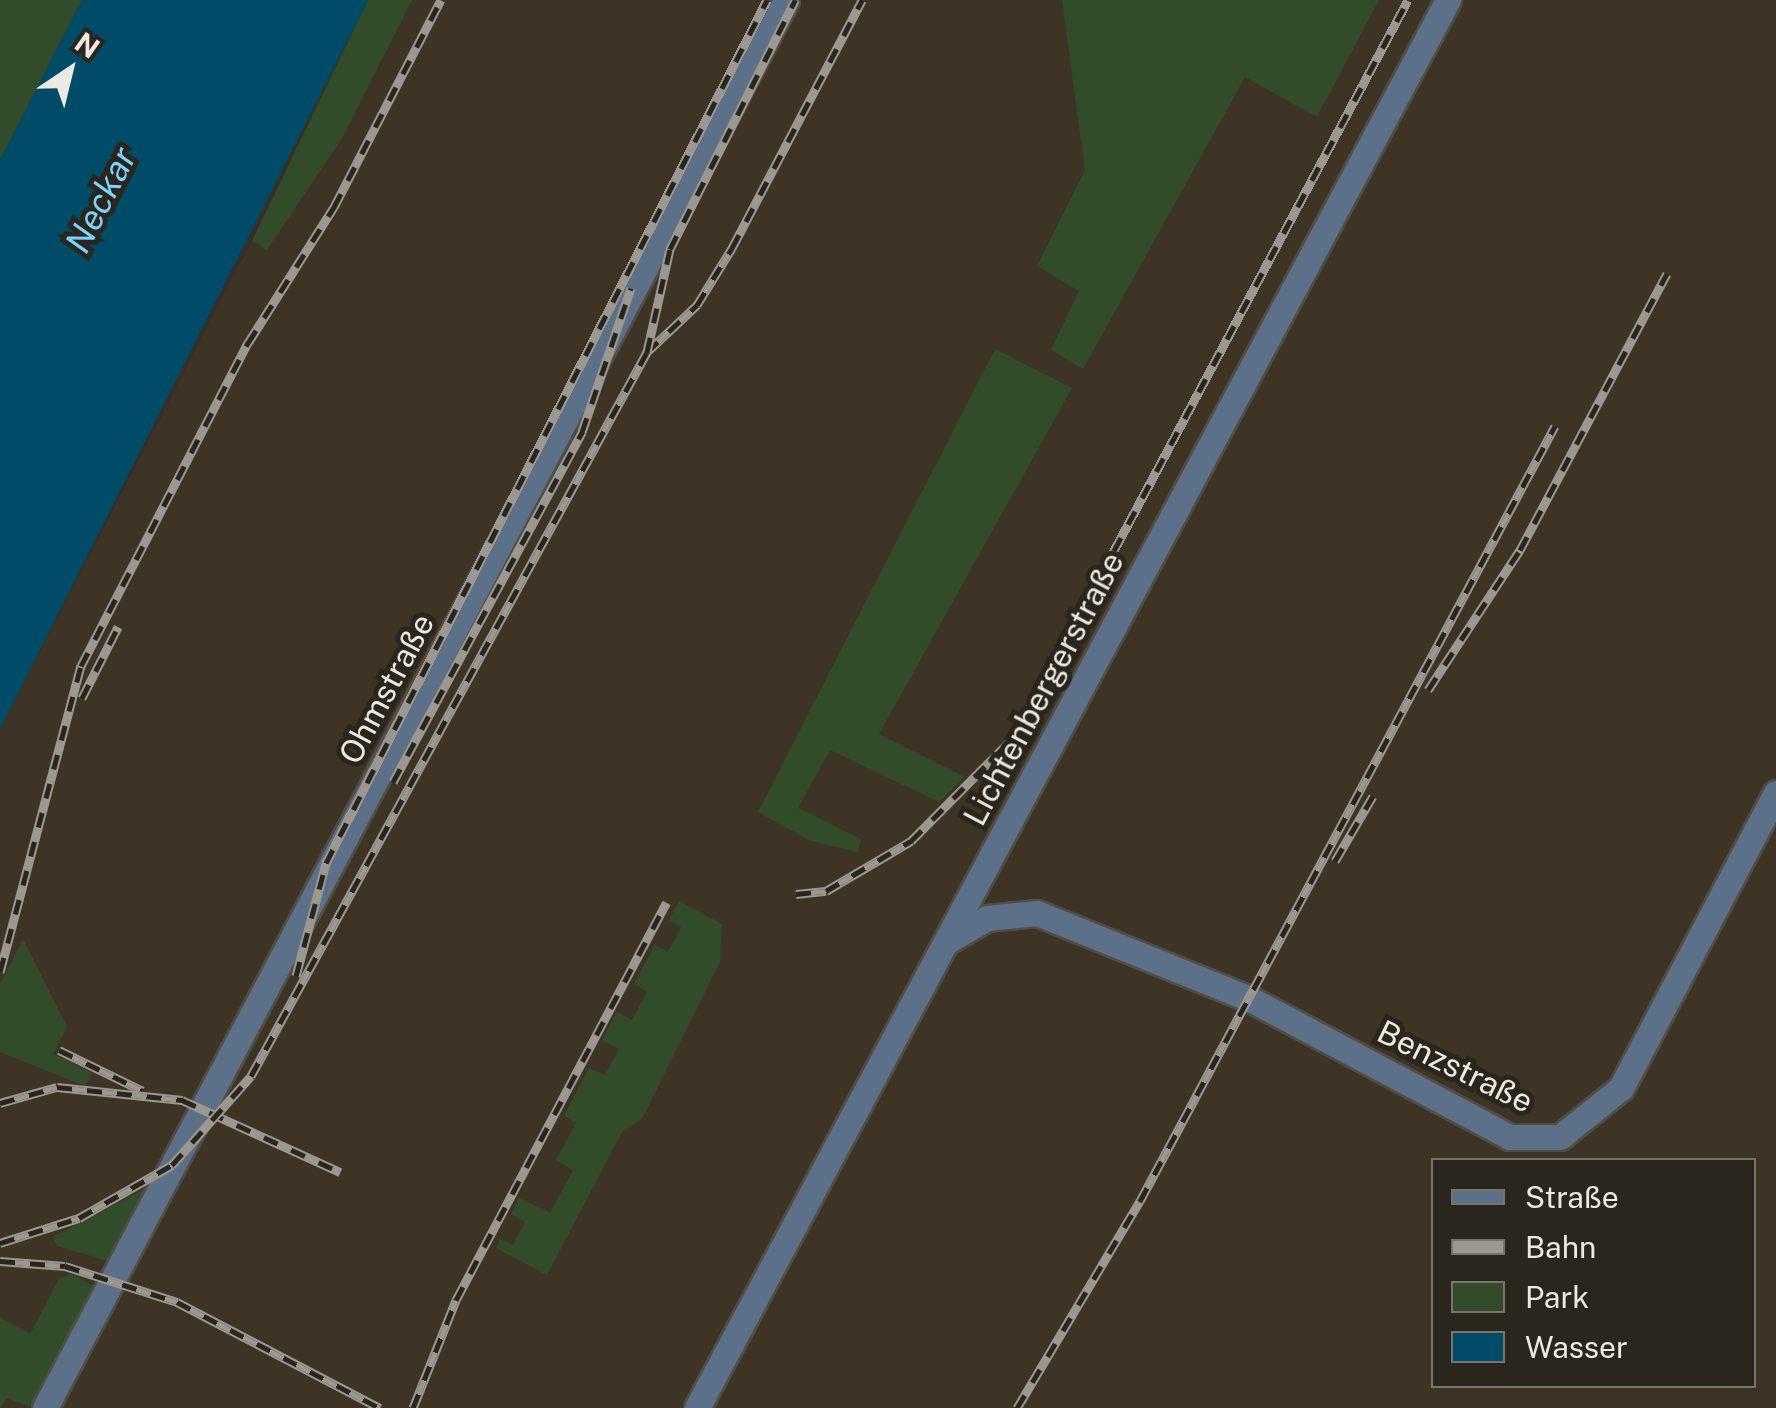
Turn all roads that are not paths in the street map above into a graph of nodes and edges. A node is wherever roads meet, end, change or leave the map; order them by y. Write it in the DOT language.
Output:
graph roads {
  1 [pos="786,0"];
  2 [pos="1448,0"];
  3 [pos="1776,792"];
  4 [pos="946,942"];
  5 [pos="44,1408"];
  6 [pos="696,1408"];
  1 -- 5 [label="street, Ohmstraße"];
  2 -- 4 [label="street, Lichtenbergerstraße"];
  3 -- 4 [label="street, Benzstraße"];
  4 -- 6 [label="street, Lichtenbergerstraße"];
}
